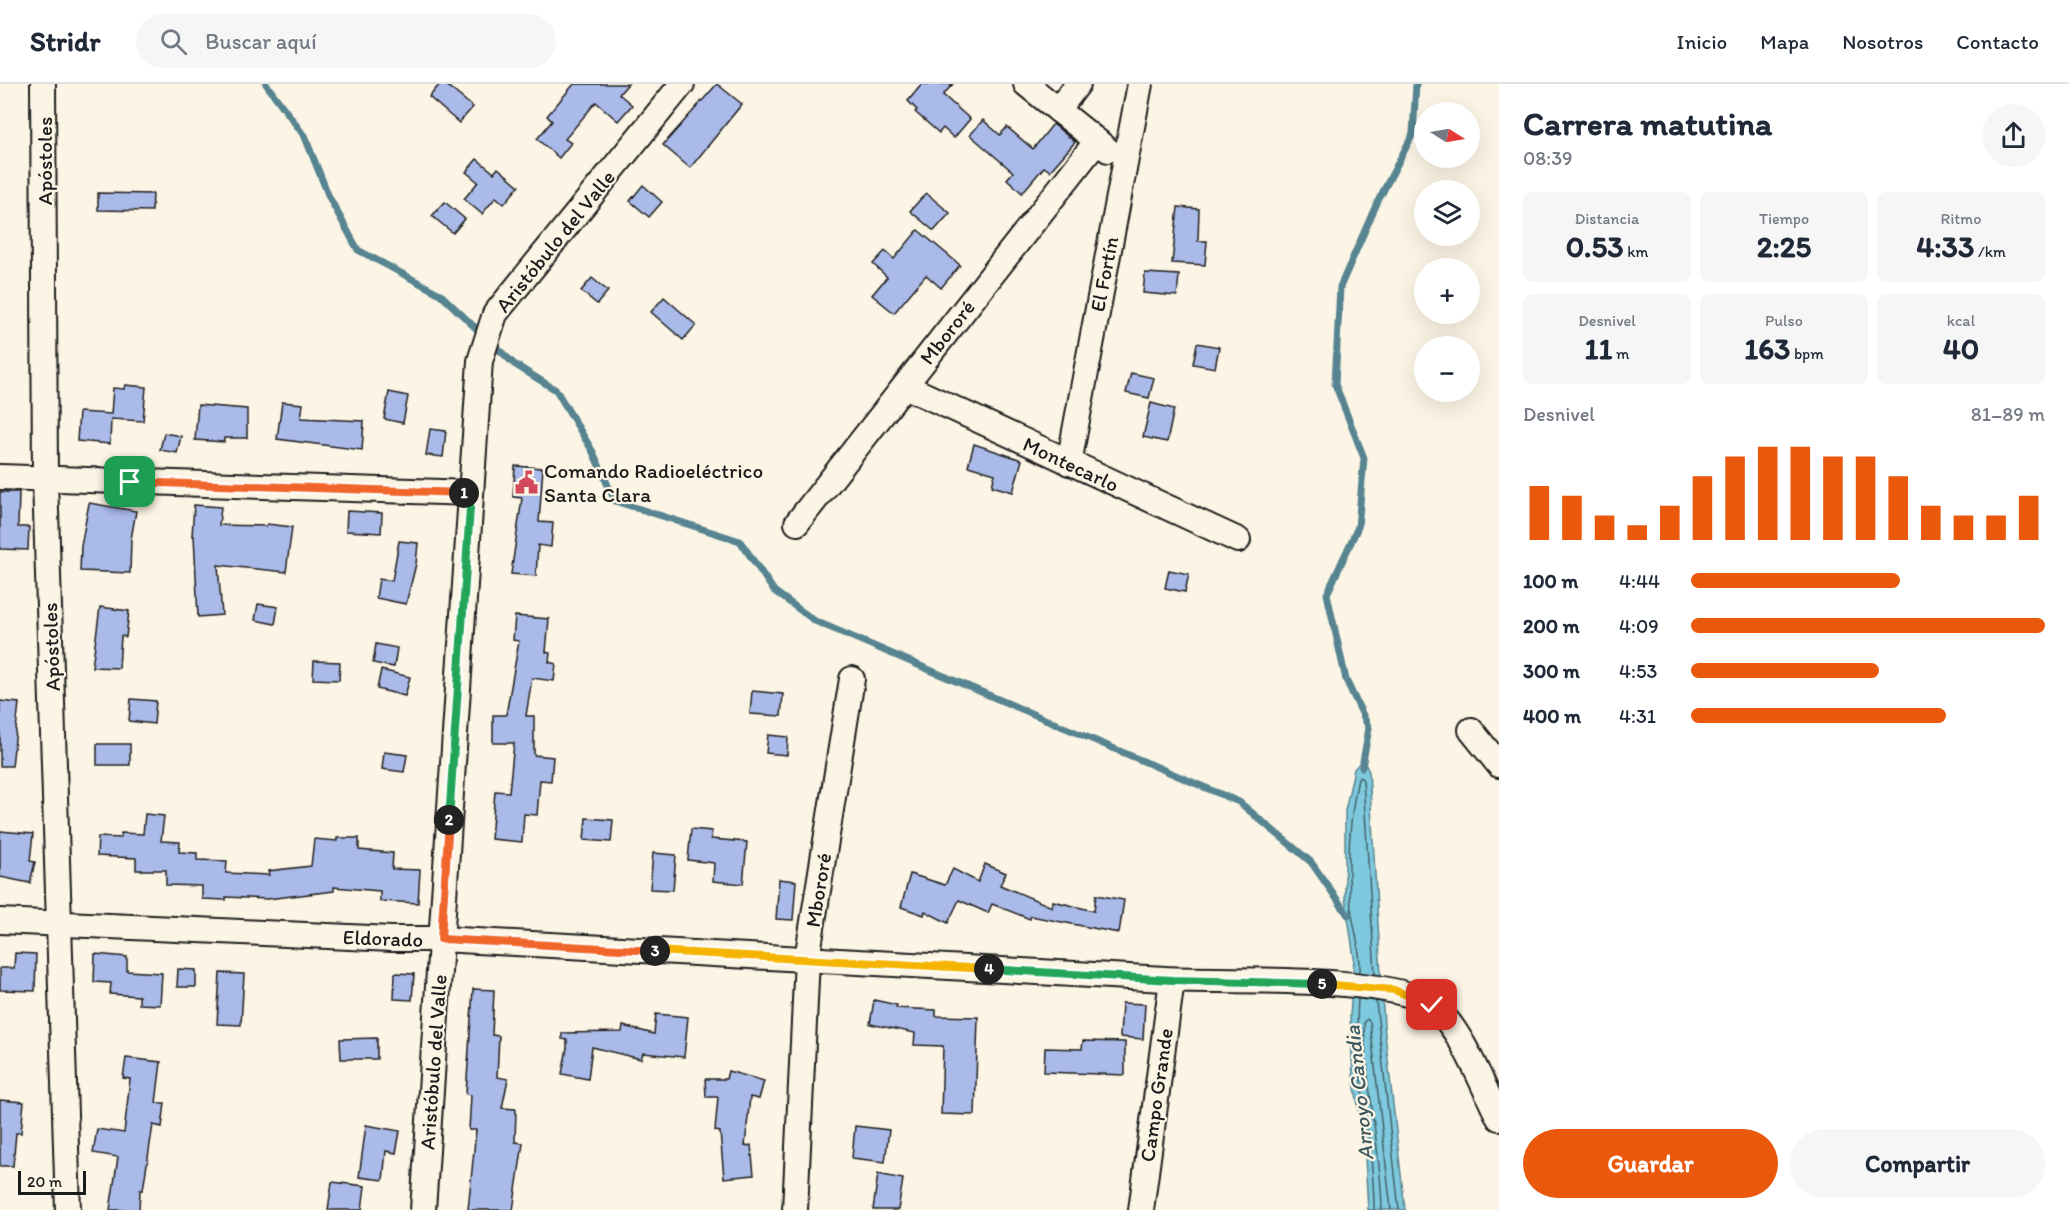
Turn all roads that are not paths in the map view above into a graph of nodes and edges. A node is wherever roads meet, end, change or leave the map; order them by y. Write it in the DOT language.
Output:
graph roads {
  1 [pos="43,84"];
  2 [pos="682,84"];
  3 [pos="1026,84"];
  4 [pos="1078,84"];
  5 [pos="1140,84"];
  6 [pos="1058,110"];
  7 [pos="1097,141"];
  8 [pos="1125,163"];
  9 [pos="905,386"];
  10 [pos="1069,464"];
  11 [pos="0,477"];
  12 [pos="45,479"];
  13 [pos="471,493"];
  14 [pos="797,523"];
  15 [pos="1238,540"];
  16 [pos="852,679"];
  17 [pos="1471,730"];
  18 [pos="1499,765"];
  19 [pos="0,921"];
  20 [pos="60,924"];
  21 [pos="441,939"];
  22 [pos="807,959"];
  23 [pos="1172,980"];
  24 [pos="1499,1118"];
  25 [pos="68,1210"];
  26 [pos="423,1210"];
  27 [pos="795,1210"];
  28 [pos="1141,1210"];
  1 -- 12 [label="street, Apóstoles"];
  2 -- 13 [label="street, Aristóbulo del Valle"];
  3 -- 6 [label="street"];
  4 -- 6 [label="street"];
  5 -- 8 [label="street, El Fortín"];
  6 -- 7 [label="street"];
  7 -- 8 [label="street"];
  7 -- 9 [label="street, Mbororé"];
  8 -- 10 [label="street, El Fortín"];
  9 -- 10 [label="street, Montecarlo"];
  9 -- 14 [label="street, Mbororé"];
  10 -- 15 [label="street, Montecarlo"];
  11 -- 12 [label="street"];
  12 -- 13 [label="street"];
  12 -- 20 [label="street, Apóstoles"];
  13 -- 21 [label="street, Aristóbulo del Valle"];
  16 -- 22 [label="street, Mbororé"];
  17 -- 18 [label="street"];
  19 -- 20 [label="street, Eldorado"];
  20 -- 21 [label="street, Eldorado"];
  20 -- 25 [label="street, Apóstoles"];
  21 -- 22 [label="street, Eldorado"];
  21 -- 26 [label="street, Aristóbulo del Valle"];
  22 -- 23 [label="street, Eldorado"];
  22 -- 27 [label="street, Mbororé"];
  23 -- 24 [label="street, Eldorado"];
  23 -- 28 [label="street, Campo Grande"];
}
